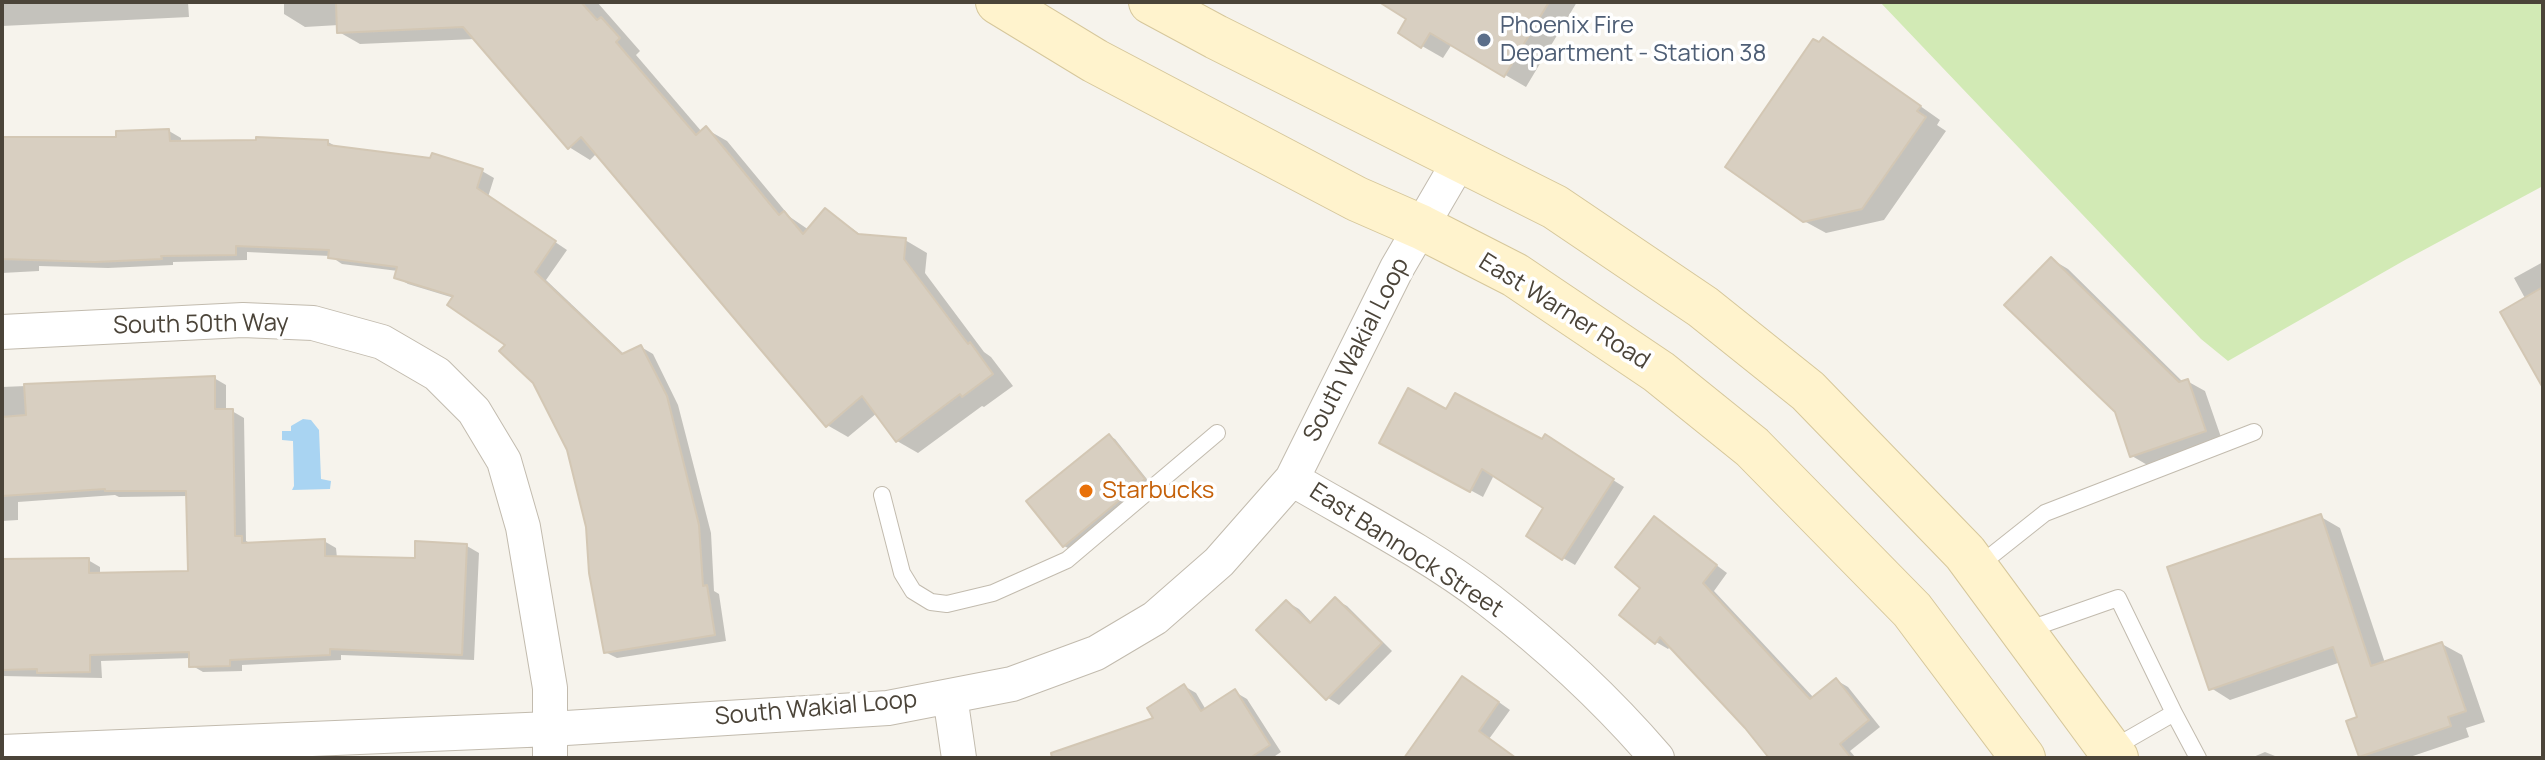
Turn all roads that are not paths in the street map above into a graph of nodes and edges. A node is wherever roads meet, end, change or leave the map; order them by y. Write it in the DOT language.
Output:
graph roads {
  1 [pos="998,2"];
  2 [pos="1151,2"];
  3 [pos="1043,14"];
  4 [pos="1460,160"];
  5 [pos="1421,227"];
  6 [pos="2,332"];
  7 [pos="2254,432"];
  8 [pos="1217,433"];
  9 [pos="1292,479"];
  10 [pos="882,495"];
  11 [pos="1976,568"];
  12 [pos="2023,631"];
  13 [pos="950,696"];
  14 [pos="2174,713"];
  15 [pos="550,743"];
  16 [pos="2,752"];
  17 [pos="130,752"];
  18 [pos="2114,754"];
  19 [pos="959,758"];
  20 [pos="1657,758"];
  21 [pos="2023,758"];
  22 [pos="2198,758"];
  1 -- 3 [label="main road, East Warner Road"];
  2 -- 4 [label="main road"];
  3 -- 5 [label="main road, East Warner Road"];
  4 -- 5 [label="street, South Wakial Loop"];
  4 -- 11 [label="main road"];
  5 -- 9 [label="street, South Wakial Loop"];
  5 -- 21 [label="main road, East Warner Road"];
  6 -- 15 [label="street, South 50th Way"];
  7 -- 11 [label="lane"];
  8 -- 10 [label="lane"];
  9 -- 13 [label="street, South Wakial Loop"];
  9 -- 20 [label="street, East Bannock Street"];
  11 -- 12 [label="main road"];
  12 -- 14 [label="lane"];
  12 -- 18 [label="main road"];
  13 -- 15 [label="street, South Wakial Loop"];
  13 -- 19 [label="street"];
  14 -- 18 [label="lane"];
  14 -- 22 [label="lane"];
  15 -- 17 [label="street, South Wakial Loop"];
  16 -- 17 [label="street, South Wakial Loop"];
}
